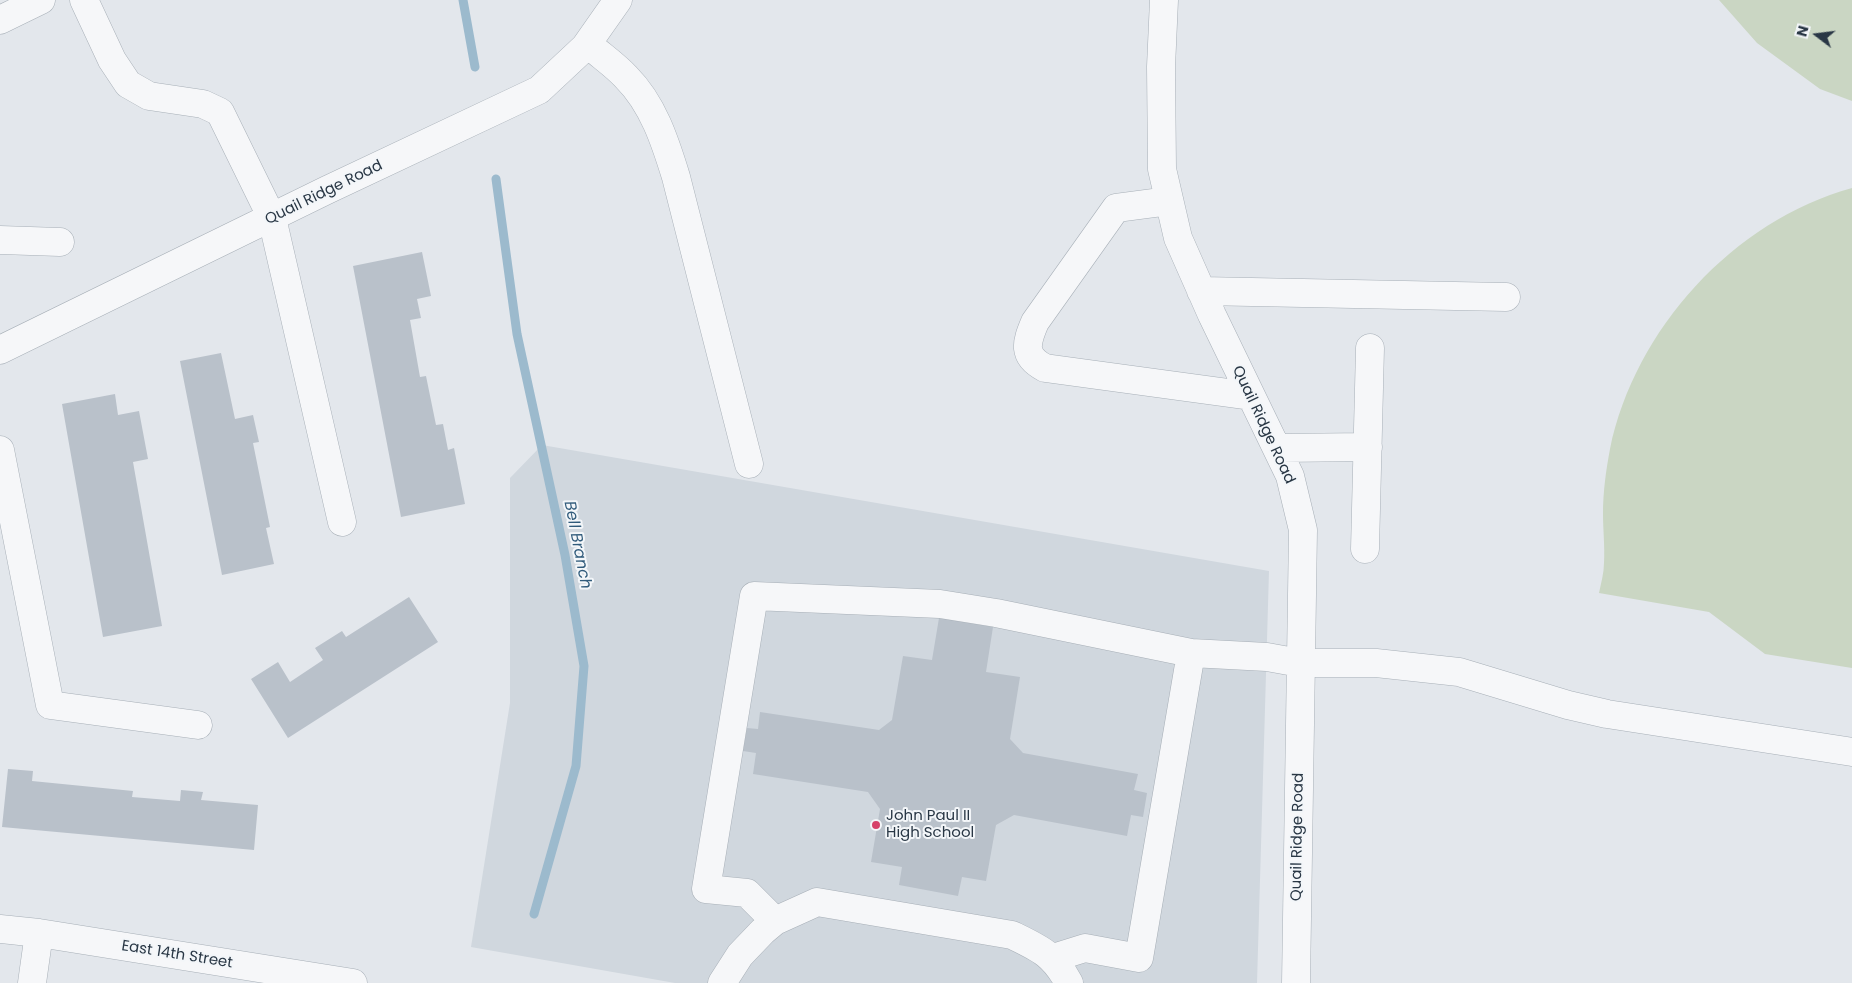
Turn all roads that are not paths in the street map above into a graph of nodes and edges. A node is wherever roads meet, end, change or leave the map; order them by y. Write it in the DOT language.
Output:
graph roads {
  1 [pos="41,0"];
  2 [pos="84,0"];
  3 [pos="618,0"];
  4 [pos="1164,0"];
  5 [pos="0,20"];
  6 [pos="588,44"];
  7 [pos="1170,201"];
  8 [pos="272,218"];
  9 [pos="0,240"];
  10 [pos="60,242"];
  11 [pos="1201,291"];
  12 [pos="1506,297"];
  13 [pos="1370,348"];
  14 [pos="0,350"];
  15 [pos="1251,396"];
  16 [pos="1368,446"];
  17 [pos="1277,448"];
  18 [pos="0,450"];
  19 [pos="750,464"];
  20 [pos="342,522"];
  21 [pos="1365,549"];
  22 [pos="1191,653"];
  23 [pos="1300,663"];
  24 [pos="198,725"];
  25 [pos="1852,752"];
  26 [pos="775,921"];
  27 [pos="0,929"];
  28 [pos="39,933"];
  29 [pos="1053,958"];
  30 [pos="32,983"];
  31 [pos="353,983"];
  32 [pos="722,983"];
  33 [pos="1070,983"];
  34 [pos="1296,983"];
  1 -- 5 [label="street"];
  2 -- 8 [label="street"];
  3 -- 6 [label="street, Quail Ridge Road"];
  4 -- 7 [label="street, Quail Ridge Road"];
  6 -- 8 [label="street, Quail Ridge Road"];
  6 -- 19 [label="street"];
  7 -- 11 [label="street, Quail Ridge Road"];
  7 -- 15 [label="street"];
  8 -- 14 [label="street, Quail Ridge Road"];
  8 -- 20 [label="street"];
  9 -- 10 [label="street"];
  11 -- 12 [label="street"];
  11 -- 15 [label="street, Quail Ridge Road"];
  13 -- 16 [label="street"];
  15 -- 17 [label="street, Quail Ridge Road"];
  16 -- 17 [label="street"];
  16 -- 21 [label="street"];
  17 -- 23 [label="street, Quail Ridge Road"];
  18 -- 24 [label="street"];
  22 -- 23 [label="street"];
  22 -- 26 [label="street"];
  22 -- 29 [label="street"];
  23 -- 25 [label="street"];
  23 -- 34 [label="street, Quail Ridge Road"];
  26 -- 29 [label="street"];
  26 -- 32 [label="street"];
  27 -- 28 [label="street, East 14th Street"];
  28 -- 30 [label="street"];
  28 -- 31 [label="street, East 14th Street"];
  29 -- 33 [label="street"];
}
